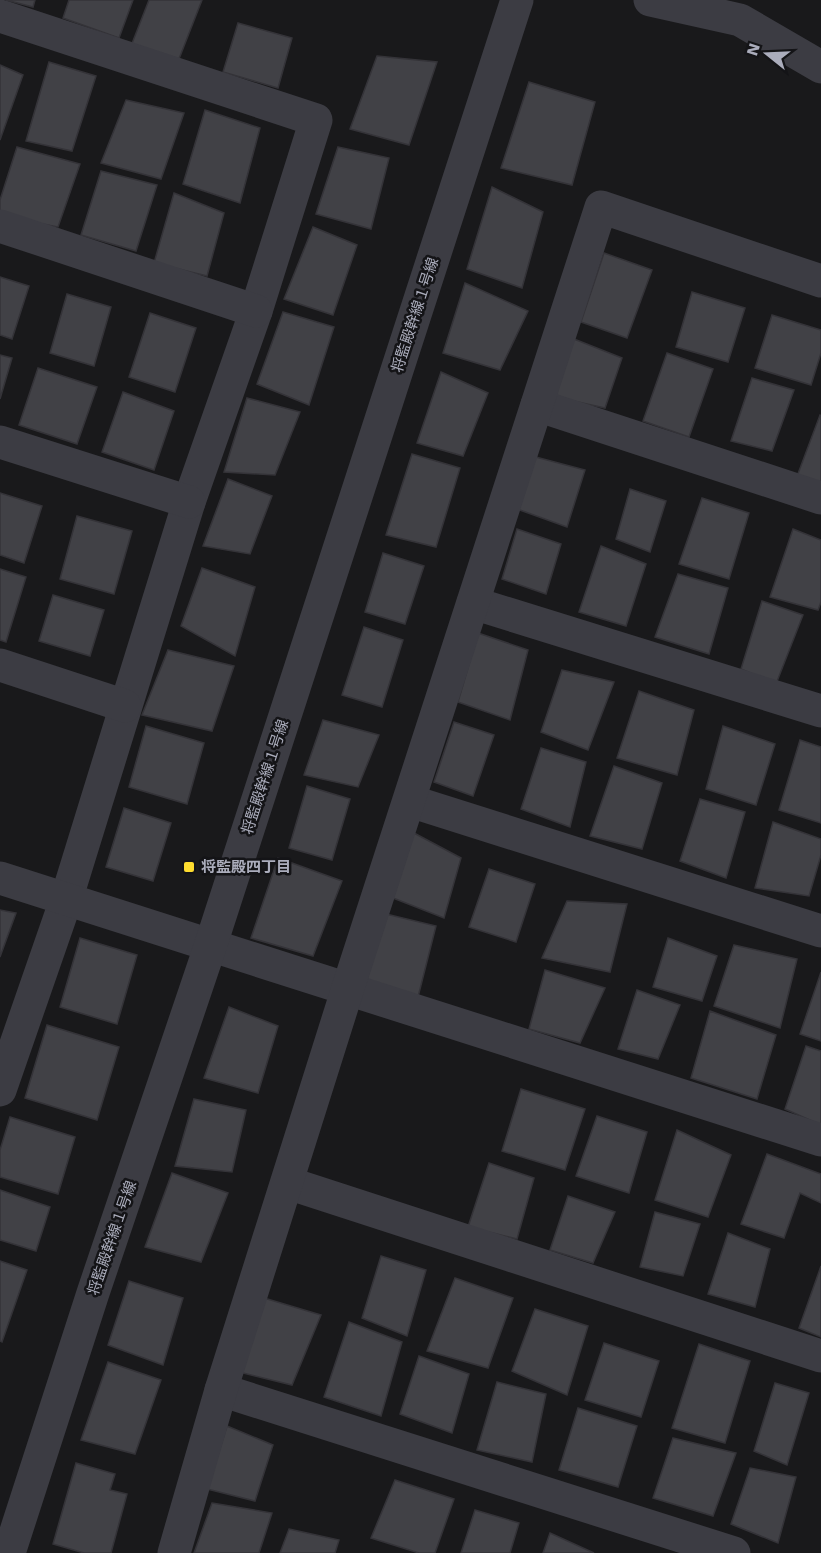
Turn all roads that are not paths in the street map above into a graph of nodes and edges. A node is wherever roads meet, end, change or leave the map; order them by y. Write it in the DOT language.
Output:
graph roads {
  1 [pos="517,0"];
  2 [pos="650,0"];
  3 [pos="0,16"];
  4 [pos="821,67"];
  5 [pos="0,226"];
  6 [pos="821,281"];
  7 [pos="256,311"];
  8 [pos="537,405"];
  9 [pos="0,442"];
  10 [pos="821,498"];
  11 [pos="189,502"];
  12 [pos="473,603"];
  13 [pos="0,665"];
  14 [pos="125,706"];
  15 [pos="821,711"];
  16 [pos="410,801"];
  17 [pos="0,878"];
  18 [pos="66,900"];
  19 [pos="821,931"];
  20 [pos="210,947"];
  21 [pos="348,991"];
  22 [pos="0,1090"];
  23 [pos="821,1140"];
  24 [pos="288,1183"];
  25 [pos="821,1356"];
  26 [pos="221,1390"];
  27 [pos="9,1553"];
  28 [pos="174,1553"];
  29 [pos="734,1553"];
  1 -- 20 [label="street, 将監殿幹線１号線"];
  2 -- 4 [label="street"];
  3 -- 7 [label="street"];
  5 -- 7 [label="street"];
  6 -- 8 [label="street"];
  7 -- 11 [label="street"];
  8 -- 10 [label="street"];
  8 -- 12 [label="street"];
  9 -- 11 [label="street"];
  11 -- 14 [label="street"];
  12 -- 15 [label="street"];
  12 -- 16 [label="street"];
  13 -- 14 [label="street"];
  14 -- 18 [label="street"];
  16 -- 19 [label="street"];
  16 -- 21 [label="street"];
  17 -- 18 [label="street"];
  18 -- 20 [label="street"];
  18 -- 22 [label="street"];
  20 -- 21 [label="street"];
  20 -- 27 [label="street, 将監殿幹線１号線"];
  21 -- 23 [label="street"];
  21 -- 24 [label="street"];
  24 -- 25 [label="street"];
  24 -- 26 [label="street"];
  26 -- 28 [label="street"];
  26 -- 29 [label="street"];
}
